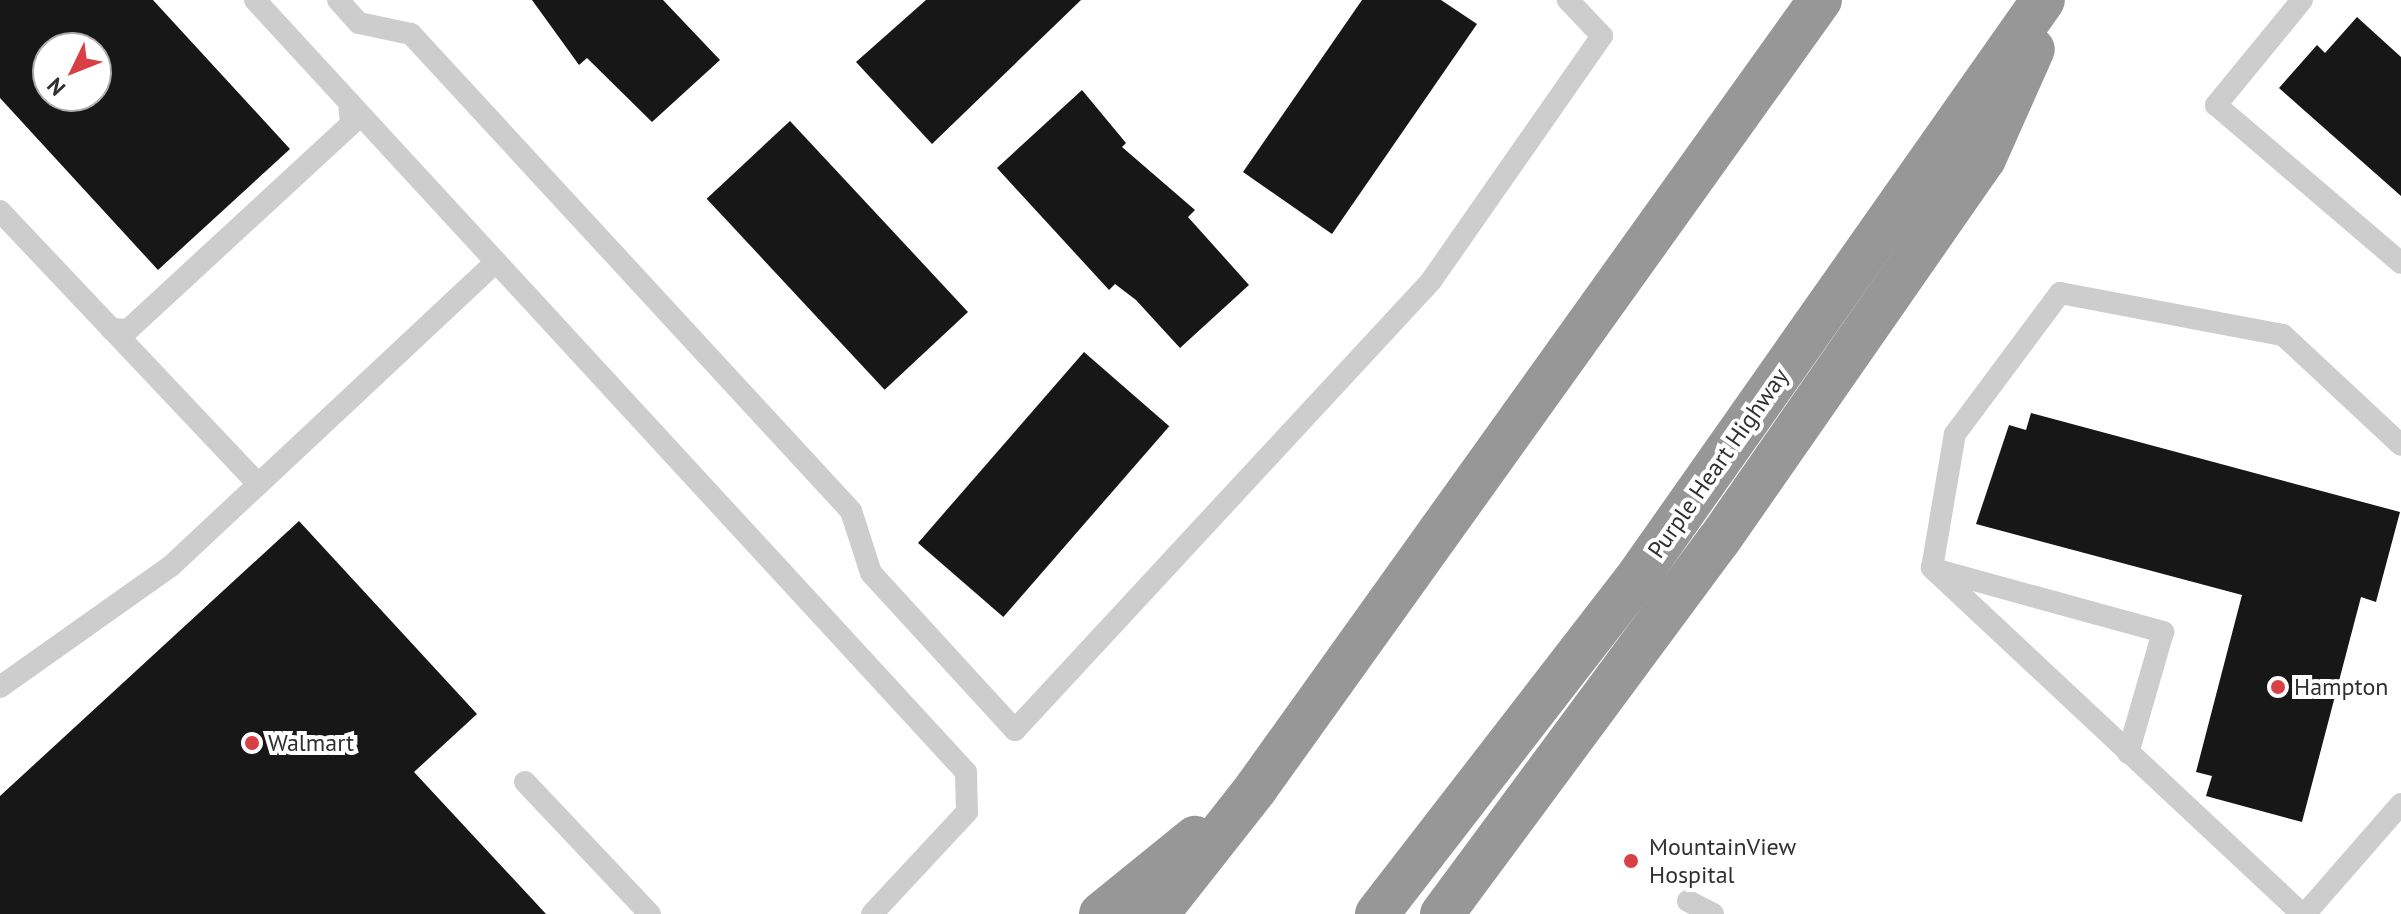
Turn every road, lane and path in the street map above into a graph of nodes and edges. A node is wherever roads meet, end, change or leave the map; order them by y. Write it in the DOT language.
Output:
graph roads {
  1 [pos="255,0"];
  2 [pos="338,0"];
  3 [pos="1568,0"];
  4 [pos="1820,0"];
  5 [pos="2043,0"];
  6 [pos="2055,0"];
  7 [pos="2302,0"];
  8 [pos="349,102"];
  9 [pos="0,211"];
  10 [pos="496,262"];
  11 [pos="2401,263"];
  12 [pos="111,329"];
  13 [pos="2401,445"];
  14 [pos="258,484"];
  15 [pos="1932,568"];
  16 [pos="0,687"];
  17 [pos="2128,753"];
  18 [pos="525,782"];
  19 [pos="1256,788"];
  20 [pos="2401,804"];
  21 [pos="1688,901"];
  22 [pos="650,914"];
  23 [pos="872,914"];
  24 [pos="1101,914"];
  25 [pos="1157,914"];
  26 [pos="1377,914"];
  27 [pos="1442,914"];
  28 [pos="1713,914"];
  29 [pos="2304,914"];
  1 -- 8 [label="lane"];
  2 -- 3 [label="lane"];
  4 -- 19 [label="highway"];
  5 -- 26 [label="highway, Purple Heart Highway"];
  6 -- 27 [label="highway"];
  7 -- 11 [label="lane"];
  8 -- 10 [label="lane"];
  8 -- 12 [label="lane"];
  9 -- 12 [label="lane"];
  10 -- 14 [label="lane"];
  10 -- 23 [label="lane"];
  12 -- 14 [label="lane"];
  13 -- 15 [label="lane"];
  14 -- 16 [label="lane"];
  15 -- 17 [label="lane"];
  15 -- 17 [label="lane"];
  17 -- 29 [label="lane"];
  18 -- 22 [label="lane"];
  19 -- 24 [label="highway"];
  19 -- 25 [label="highway"];
  20 -- 29 [label="lane"];
  21 -- 28 [label="lane"];
}
